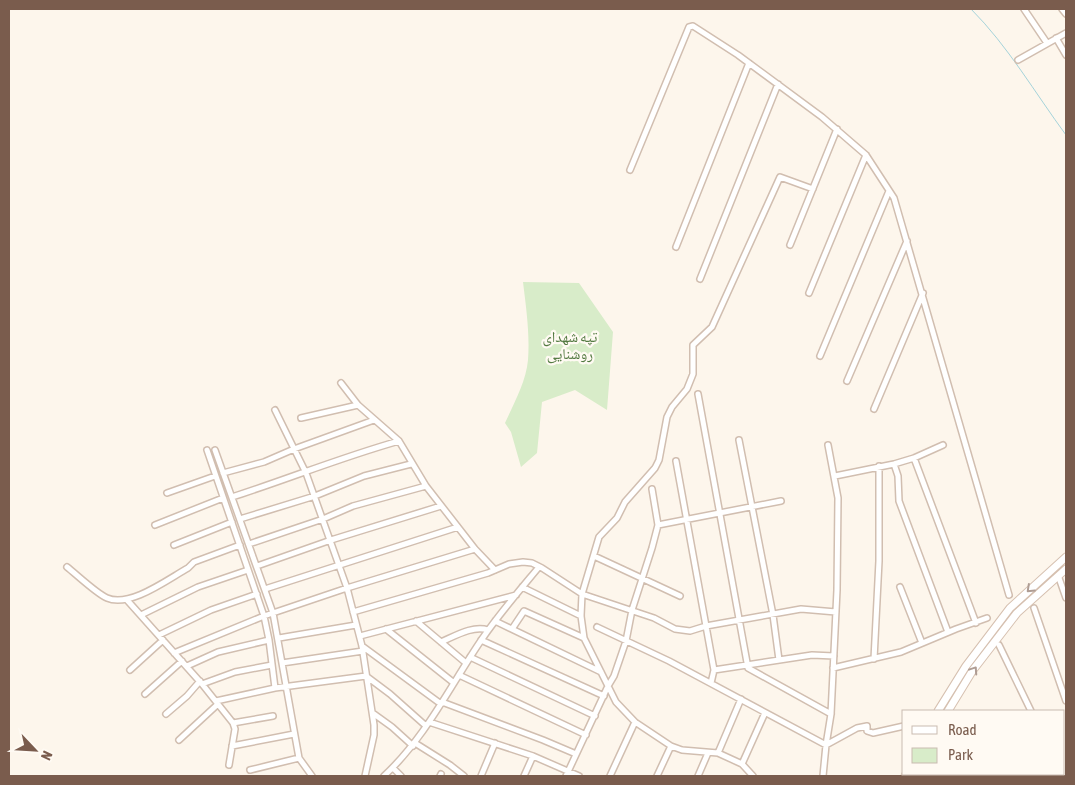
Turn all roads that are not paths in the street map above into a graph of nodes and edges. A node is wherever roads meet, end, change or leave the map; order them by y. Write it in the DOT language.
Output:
graph roads {
  1 [pos="1024,9"];
  2 [pos="1062,9"];
  3 [pos="1066,14"];
  4 [pos="1066,33"];
  5 [pos="1056,38"];
  6 [pos="1047,43"];
  7 [pos="1066,56"];
  8 [pos="1018,60"];
  9 [pos="749,62"];
  10 [pos="778,84"];
  11 [pos="837,129"];
  12 [pos="866,154"];
  13 [pos="630,170"];
  14 [pos="813,189"];
  15 [pos="889,191"];
  16 [pos="907,241"];
  17 [pos="790,245"];
  18 [pos="676,247"];
  19 [pos="700,279"];
  20 [pos="808,293"];
  21 [pos="923,293"];
  22 [pos="820,356"];
  23 [pos="847,381"];
  24 [pos="341,383"];
  25 [pos="698,394"];
  26 [pos="358,405"];
  27 [pos="874,409"];
  28 [pos="275,410"];
  29 [pos="301,418"];
  30 [pos="374,420"];
  31 [pos="739,440"];
  32 [pos="399,441"];
  33 [pos="943,445"];
  34 [pos="828,446"];
  35 [pos="294,449"];
  36 [pos="207,450"];
  37 [pos="215,450"];
  38 [pos="914,458"];
  39 [pos="676,461"];
  40 [pos="412,464"];
  41 [pos="894,464"];
  42 [pos="879,466"];
  43 [pos="223,472"];
  44 [pos="306,473"];
  45 [pos="215,476"];
  46 [pos="835,476"];
  47 [pos="426,486"];
  48 [pos="652,489"];
  49 [pos="167,493"];
  50 [pos="315,496"];
  51 [pos="232,497"];
  52 [pos="223,498"];
  53 [pos="781,501"];
  54 [pos="441,506"];
  55 [pos="751,507"];
  56 [pos="719,513"];
  57 [pos="240,519"];
  58 [pos="324,519"];
  59 [pos="687,519"];
  60 [pos="232,522"];
  61 [pos="155,525"];
  62 [pos="658,525"];
  63 [pos="458,527"];
  64 [pos="331,540"];
  65 [pos="249,544"];
  66 [pos="174,545"];
  67 [pos="240,545"];
  68 [pos="475,549"];
  69 [pos="594,556"];
  70 [pos="1066,557"];
  71 [pos="339,565"];
  72 [pos="257,566"];
  73 [pos="67,567"];
  74 [pos="539,567"];
  75 [pos="1066,568"];
  76 [pos="248,570"];
  77 [pos="496,570"];
  78 [pos="1059,578"];
  79 [pos="642,579"];
  80 [pos="522,587"];
  81 [pos="900,587"];
  82 [pos="346,588"];
  83 [pos="265,589"];
  84 [pos="256,594"];
  85 [pos="516,594"];
  86 [pos="582,594"];
  87 [pos="1009,595"];
  88 [pos="680,596"];
  89 [pos="1066,598"];
  90 [pos="128,600"];
  91 [pos="1034,608"];
  92 [pos="632,610"];
  93 [pos="353,612"];
  94 [pos="836,612"];
  95 [pos="273,614"];
  96 [pos="142,615"];
  97 [pos="773,615"];
  98 [pos="264,616"];
  99 [pos="581,616"];
  100 [pos="987,618"];
  101 [pos="738,620"];
  102 [pos="416,621"];
  103 [pos="495,621"];
  104 [pos="976,623"];
  105 [pos="356,625"];
  106 [pos="706,626"];
  107 [pos="597,627"];
  108 [pos="386,629"];
  109 [pos="512,629"];
  110 [pos="488,630"];
  111 [pos="948,632"];
  112 [pos="360,636"];
  113 [pos="161,637"];
  114 [pos="278,638"];
  115 [pos="584,638"];
  116 [pos="269,640"];
  117 [pos="481,640"];
  118 [pos="626,641"];
  119 [pos="441,642"];
  120 [pos="922,643"];
  121 [pos="1000,645"];
  122 [pos="362,649"];
  123 [pos="174,652"];
  124 [pos="834,656"];
  125 [pos="470,657"];
  126 [pos="874,659"];
  127 [pos="779,660"];
  128 [pos="182,661"];
  129 [pos="282,663"];
  130 [pos="466,663"];
  131 [pos="272,664"];
  132 [pos="747,665"];
  133 [pos="187,666"];
  134 [pos="833,668"];
  135 [pos="130,670"];
  136 [pos="714,670"];
  137 [pos="602,672"];
  138 [pos="459,675"];
  139 [pos="366,676"];
  140 [pos="201,682"];
  141 [pos="454,683"];
  142 [pos="711,683"];
  143 [pos="608,686"];
  144 [pos="275,688"];
  145 [pos="285,688"];
  146 [pos="145,694"];
  147 [pos="604,696"];
  148 [pos="741,699"];
  149 [pos="1066,701"];
  150 [pos="218,703"];
  151 [pos="441,703"];
  152 [pos="939,710"];
  153 [pos="949,710"];
  154 [pos="1032,710"];
  155 [pos="764,712"];
  156 [pos="166,714"];
  157 [pos="374,714"];
  158 [pos="831,714"];
  159 [pos="273,716"];
  160 [pos="595,716"];
  161 [pos="635,722"];
  162 [pos="233,723"];
  163 [pos="428,724"];
  164 [pos="902,726"];
  165 [pos="294,734"];
  166 [pos="586,735"];
  167 [pos="179,740"];
  168 [pos="414,744"];
  169 [pos="495,744"];
  170 [pos="826,745"];
  171 [pos="232,746"];
  172 [pos="671,746"];
  173 [pos="708,753"];
  174 [pos="718,753"];
  175 [pos="576,754"];
  176 [pos="533,756"];
  177 [pos="299,758"];
  178 [pos="742,764"];
  179 [pos="229,765"];
  180 [pos="393,768"];
  181 [pos="250,770"];
  182 [pos="746,770"];
  183 [pos="567,774"];
  184 [pos="312,776"];
  185 [pos="365,776"];
  186 [pos="384,776"];
  187 [pos="401,776"];
  188 [pos="464,776"];
  189 [pos="480,776"];
  190 [pos="524,776"];
  191 [pos="579,776"];
  192 [pos="610,776"];
  193 [pos="657,776"];
  194 [pos="698,776"];
  195 [pos="743,776"];
  196 [pos="753,776"];
  197 [pos="823,776"];
  1 -- 6 [label="street"];
  2 -- 3 [label="street"];
  4 -- 5 [label="street"];
  5 -- 6 [label="street"];
  5 -- 7 [label="street"];
  6 -- 8 [label="street"];
  9 -- 10 [label="street"];
  9 -- 13 [label="street"];
  9 -- 18 [label="street"];
  10 -- 11 [label="street"];
  10 -- 19 [label="street"];
  11 -- 12 [label="street"];
  11 -- 14 [label="street"];
  12 -- 15 [label="street"];
  12 -- 20 [label="street"];
  14 -- 17 [label="street"];
  14 -- 69 [label="street"];
  15 -- 16 [label="street"];
  15 -- 22 [label="street"];
  16 -- 21 [label="street"];
  16 -- 23 [label="street"];
  21 -- 27 [label="street"];
  21 -- 87 [label="street"];
  24 -- 26 [label="street"];
  25 -- 56 [label="street"];
  26 -- 29 [label="street"];
  26 -- 30 [label="street"];
  28 -- 35 [label="street"];
  30 -- 32 [label="street"];
  30 -- 35 [label="street"];
  31 -- 55 [label="street"];
  32 -- 40 [label="street"];
  32 -- 44 [label="street"];
  33 -- 38 [label="street"];
  34 -- 46 [label="street"];
  35 -- 43 [label="street"];
  35 -- 44 [label="street"];
  36 -- 45 [label="street"];
  37 -- 43 [label="street"];
  38 -- 41 [label="street"];
  38 -- 104 [label="street"];
  39 -- 59 [label="street"];
  40 -- 47 [label="street"];
  40 -- 50 [label="street"];
  41 -- 42 [label="street"];
  41 -- 111 [label="street"];
  42 -- 46 [label="street"];
  42 -- 126 [label="street"];
  43 -- 51 [label="street"];
  44 -- 50 [label="street"];
  44 -- 51 [label="street"];
  45 -- 49 [label="street"];
  45 -- 52 [label="street"];
  46 -- 94 [label="street"];
  47 -- 54 [label="street"];
  47 -- 58 [label="street"];
  48 -- 62 [label="street"];
  50 -- 57 [label="street"];
  50 -- 58 [label="street"];
  51 -- 57 [label="street"];
  52 -- 60 [label="street"];
  52 -- 61 [label="street"];
  53 -- 55 [label="street"];
  54 -- 63 [label="street"];
  54 -- 64 [label="street"];
  55 -- 56 [label="street"];
  55 -- 97 [label="street"];
  56 -- 59 [label="street"];
  56 -- 101 [label="street"];
  57 -- 65 [label="street"];
  58 -- 64 [label="street"];
  58 -- 65 [label="street"];
  59 -- 62 [label="street"];
  59 -- 106 [label="street"];
  60 -- 66 [label="street"];
  60 -- 67 [label="street"];
  62 -- 79 [label="street"];
  63 -- 68 [label="street"];
  63 -- 71 [label="street"];
  64 -- 71 [label="street"];
  64 -- 72 [label="street"];
  65 -- 72 [label="street"];
  67 -- 76 [label="street"];
  67 -- 90 [label="street"];
  68 -- 77 [label="street"];
  68 -- 82 [label="street"];
  69 -- 79 [label="street"];
  69 -- 86 [label="street"];
  70 -- 152 [label="main road, one-way"];
  71 -- 82 [label="street"];
  71 -- 83 [label="street"];
  72 -- 83 [label="street"];
  73 -- 90 [label="street"];
  74 -- 77 [label="street"];
  74 -- 80 [label="street"];
  74 -- 86 [label="street"];
  153 -- 75 [label="main road, one-way"];
  76 -- 84 [label="street"];
  76 -- 96 [label="street"];
  77 -- 93 [label="street"];
  78 -- 89 [label="street"];
  79 -- 88 [label="street"];
  79 -- 92 [label="street"];
  80 -- 85 [label="street"];
  80 -- 99 [label="street"];
  81 -- 120 [label="street"];
  82 -- 93 [label="street"];
  82 -- 95 [label="street"];
  83 -- 95 [label="street"];
  84 -- 98 [label="street"];
  84 -- 113 [label="street"];
  85 -- 102 [label="street"];
  85 -- 103 [label="street"];
  86 -- 92 [label="street"];
  86 -- 99 [label="street"];
  90 -- 96 [label="street"];
  91 -- 149 [label="street"];
  92 -- 106 [label="street"];
  92 -- 118 [label="street"];
  93 -- 105 [label="street"];
  94 -- 97 [label="street"];
  94 -- 124 [label="street"];
  95 -- 98 [label="street"];
  95 -- 114 [label="street"];
  96 -- 113 [label="street"];
  97 -- 101 [label="street"];
  97 -- 127 [label="street"];
  98 -- 116 [label="street"];
  98 -- 123 [label="street"];
  99 -- 115 [label="street"];
  100 -- 104 [label="street"];
  101 -- 106 [label="street"];
  101 -- 132 [label="street"];
  102 -- 108 [label="street"];
  102 -- 119 [label="street"];
  103 -- 109 [label="street"];
  103 -- 110 [label="street"];
  104 -- 111 [label="street"];
  105 -- 112 [label="street"];
  105 -- 114 [label="street"];
  106 -- 136 [label="street"];
  107 -- 118 [label="street"];
  108 -- 112 [label="street"];
  108 -- 141 [label="street"];
  109 -- 115 [label="street"];
  109 -- 137 [label="street"];
  110 -- 117 [label="street"];
  110 -- 119 [label="street"];
  111 -- 120 [label="street"];
  112 -- 122 [label="street"];
  113 -- 123 [label="street"];
  113 -- 135 [label="street"];
  114 -- 129 [label="street"];
  115 -- 137 [label="street"];
  116 -- 131 [label="street"];
  116 -- 133 [label="street"];
  117 -- 125 [label="street"];
  117 -- 147 [label="street"];
  118 -- 142 [label="street"];
  118 -- 143 [label="street"];
  119 -- 130 [label="street"];
  120 -- 126 [label="street"];
  121 -- 154 [label="street"];
  122 -- 129 [label="street"];
  122 -- 139 [label="street"];
  122 -- 151 [label="street"];
  123 -- 128 [label="street"];
  124 -- 127 [label="street"];
  124 -- 134 [label="street"];
  125 -- 130 [label="street"];
  125 -- 160 [label="street"];
  126 -- 134 [label="street"];
  127 -- 132 [label="street"];
  128 -- 133 [label="street"];
  128 -- 146 [label="street"];
  129 -- 145 [label="street"];
  130 -- 138 [label="street"];
  131 -- 140 [label="street"];
  131 -- 144 [label="street"];
  132 -- 136 [label="street"];
  132 -- 158 [label="street"];
  133 -- 140 [label="street"];
  134 -- 158 [label="street"];
  136 -- 142 [label="street"];
  137 -- 143 [label="street"];
  138 -- 141 [label="street"];
  138 -- 166 [label="street"];
  139 -- 145 [label="street"];
  139 -- 157 [label="street"];
  139 -- 163 [label="street"];
  140 -- 150 [label="street"];
  140 -- 156 [label="street"];
  141 -- 151 [label="street"];
  142 -- 148 [label="street"];
  143 -- 147 [label="street"];
  143 -- 161 [label="street"];
  144 -- 145 [label="street"];
  144 -- 150 [label="street"];
  145 -- 165 [label="street"];
  147 -- 160 [label="street"];
  148 -- 155 [label="street"];
  148 -- 174 [label="street"];
  150 -- 162 [label="street"];
  150 -- 167 [label="street"];
  151 -- 163 [label="street"];
  151 -- 175 [label="street"];
  155 -- 170 [label="street"];
  155 -- 178 [label="street"];
  157 -- 168 [label="street"];
  157 -- 185 [label="street"];
  158 -- 170 [label="street"];
  159 -- 162 [label="street"];
  160 -- 166 [label="street"];
  161 -- 172 [label="street"];
  161 -- 192 [label="street"];
  162 -- 171 [label="street"];
  163 -- 168 [label="street"];
  163 -- 169 [label="street"];
  164 -- 170 [label="street"];
  165 -- 171 [label="street"];
  165 -- 177 [label="street"];
  166 -- 175 [label="street"];
  168 -- 180 [label="street"];
  168 -- 188 [label="street"];
  169 -- 176 [label="street"];
  169 -- 189 [label="street"];
  170 -- 197 [label="street"];
  171 -- 179 [label="street"];
  172 -- 173 [label="street"];
  172 -- 193 [label="street"];
  173 -- 174 [label="street"];
  173 -- 194 [label="street"];
  174 -- 178 [label="street"];
  175 -- 183 [label="street"];
  176 -- 183 [label="street"];
  176 -- 190 [label="street"];
  177 -- 181 [label="street"];
  177 -- 184 [label="street"];
  178 -- 182 [label="street"];
  180 -- 186 [label="street"];
  180 -- 187 [label="street"];
  182 -- 195 [label="street"];
  182 -- 196 [label="street"];
  183 -- 191 [label="street"];
}
